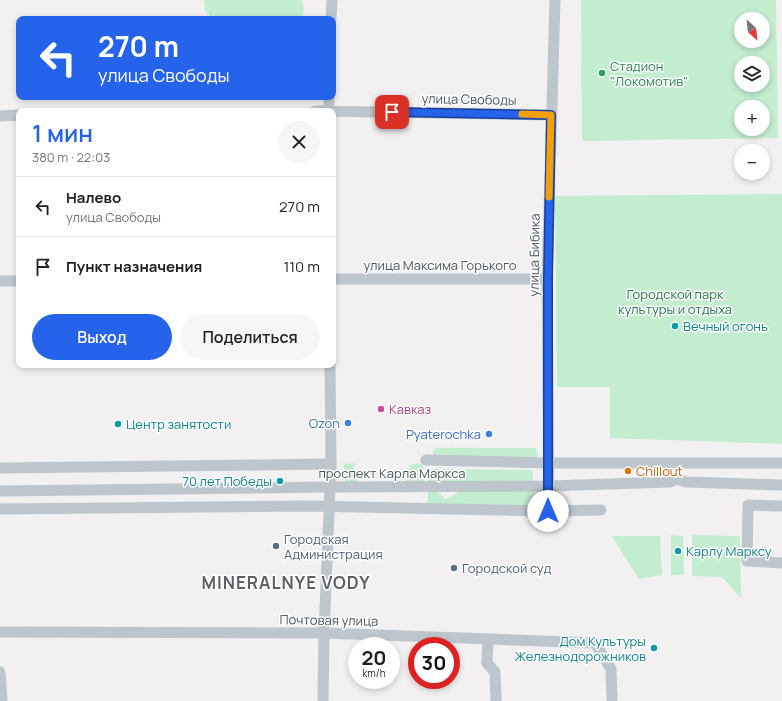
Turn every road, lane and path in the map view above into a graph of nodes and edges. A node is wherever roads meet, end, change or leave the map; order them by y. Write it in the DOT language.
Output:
graph roads {
  1 [pos="332,0"];
  2 [pos="554,0"];
  3 [pos="331,16"];
  4 [pos="336,111"];
  5 [pos="16,115"];
  6 [pos="551,115"];
  7 [pos="0,116"];
  8 [pos="336,279"];
  9 [pos="548,279"];
  10 [pos="0,281"];
  11 [pos="16,281"];
  12 [pos="330,368"];
  13 [pos="426,460"];
  14 [pos="782,463"];
  15 [pos="331,464"];
  16 [pos="549,464"];
  17 [pos="0,468"];
  18 [pos="782,485"];
  19 [pos="548,486"];
  20 [pos="330,487"];
  21 [pos="0,491"];
  22 [pos="782,506"];
  23 [pos="329,507"];
  24 [pos="0,510"];
  25 [pos="601,510"];
  26 [pos="548,511"];
  27 [pos="782,563"];
  28 [pos="0,632"];
  29 [pos="324,633"];
  30 [pos="488,639"];
  31 [pos="0,672"];
  32 [pos="2,701"];
  33 [pos="324,701"];
  34 [pos="496,701"];
  35 [pos="612,701"];
  1 -- 3 [label="street"];
  2 -- 6 [label="street, улица Бибика"];
  4 -- 6 [label="street, улица Свободы"];
  5 -- 7 [label="street"];
  6 -- 9 [label="street, улица Бибика"];
  8 -- 9 [label="street, улица Максима Горького"];
  9 -- 16 [label="street, улица Бибика"];
  10 -- 11 [label="street"];
  12 -- 15 [label="street"];
  13 -- 16 [label="street, проспект Карла Маркса"];
  14 -- 16 [label="street, проспект Карла Маркса"];
  15 -- 17 [label="street, проспект Карла Маркса"];
  15 -- 20 [label="street"];
  16 -- 19 [label="street, улица Бибика"];
  18 -- 19 [label="street, проспект Карла Маркса"];
  19 -- 20 [label="street, проспект Карла Маркса"];
  19 -- 26 [label="street, улица Бибика"];
  20 -- 21 [label="street, проспект Карла Маркса"];
  20 -- 23 [label="street"];
  22 -- 27 [label="street"];
  23 -- 24 [label="street"];
  23 -- 26 [label="street"];
  23 -- 29 [label="street"];
  25 -- 26 [label="street"];
  28 -- 29 [label="street, Почтовая улица"];
  29 -- 30 [label="street, Почтовая улица"];
  29 -- 33 [label="street"];
  30 -- 34 [label="street"];
  30 -- 35 [label="street, Почтовая улица"];
  31 -- 32 [label="street"];
}
